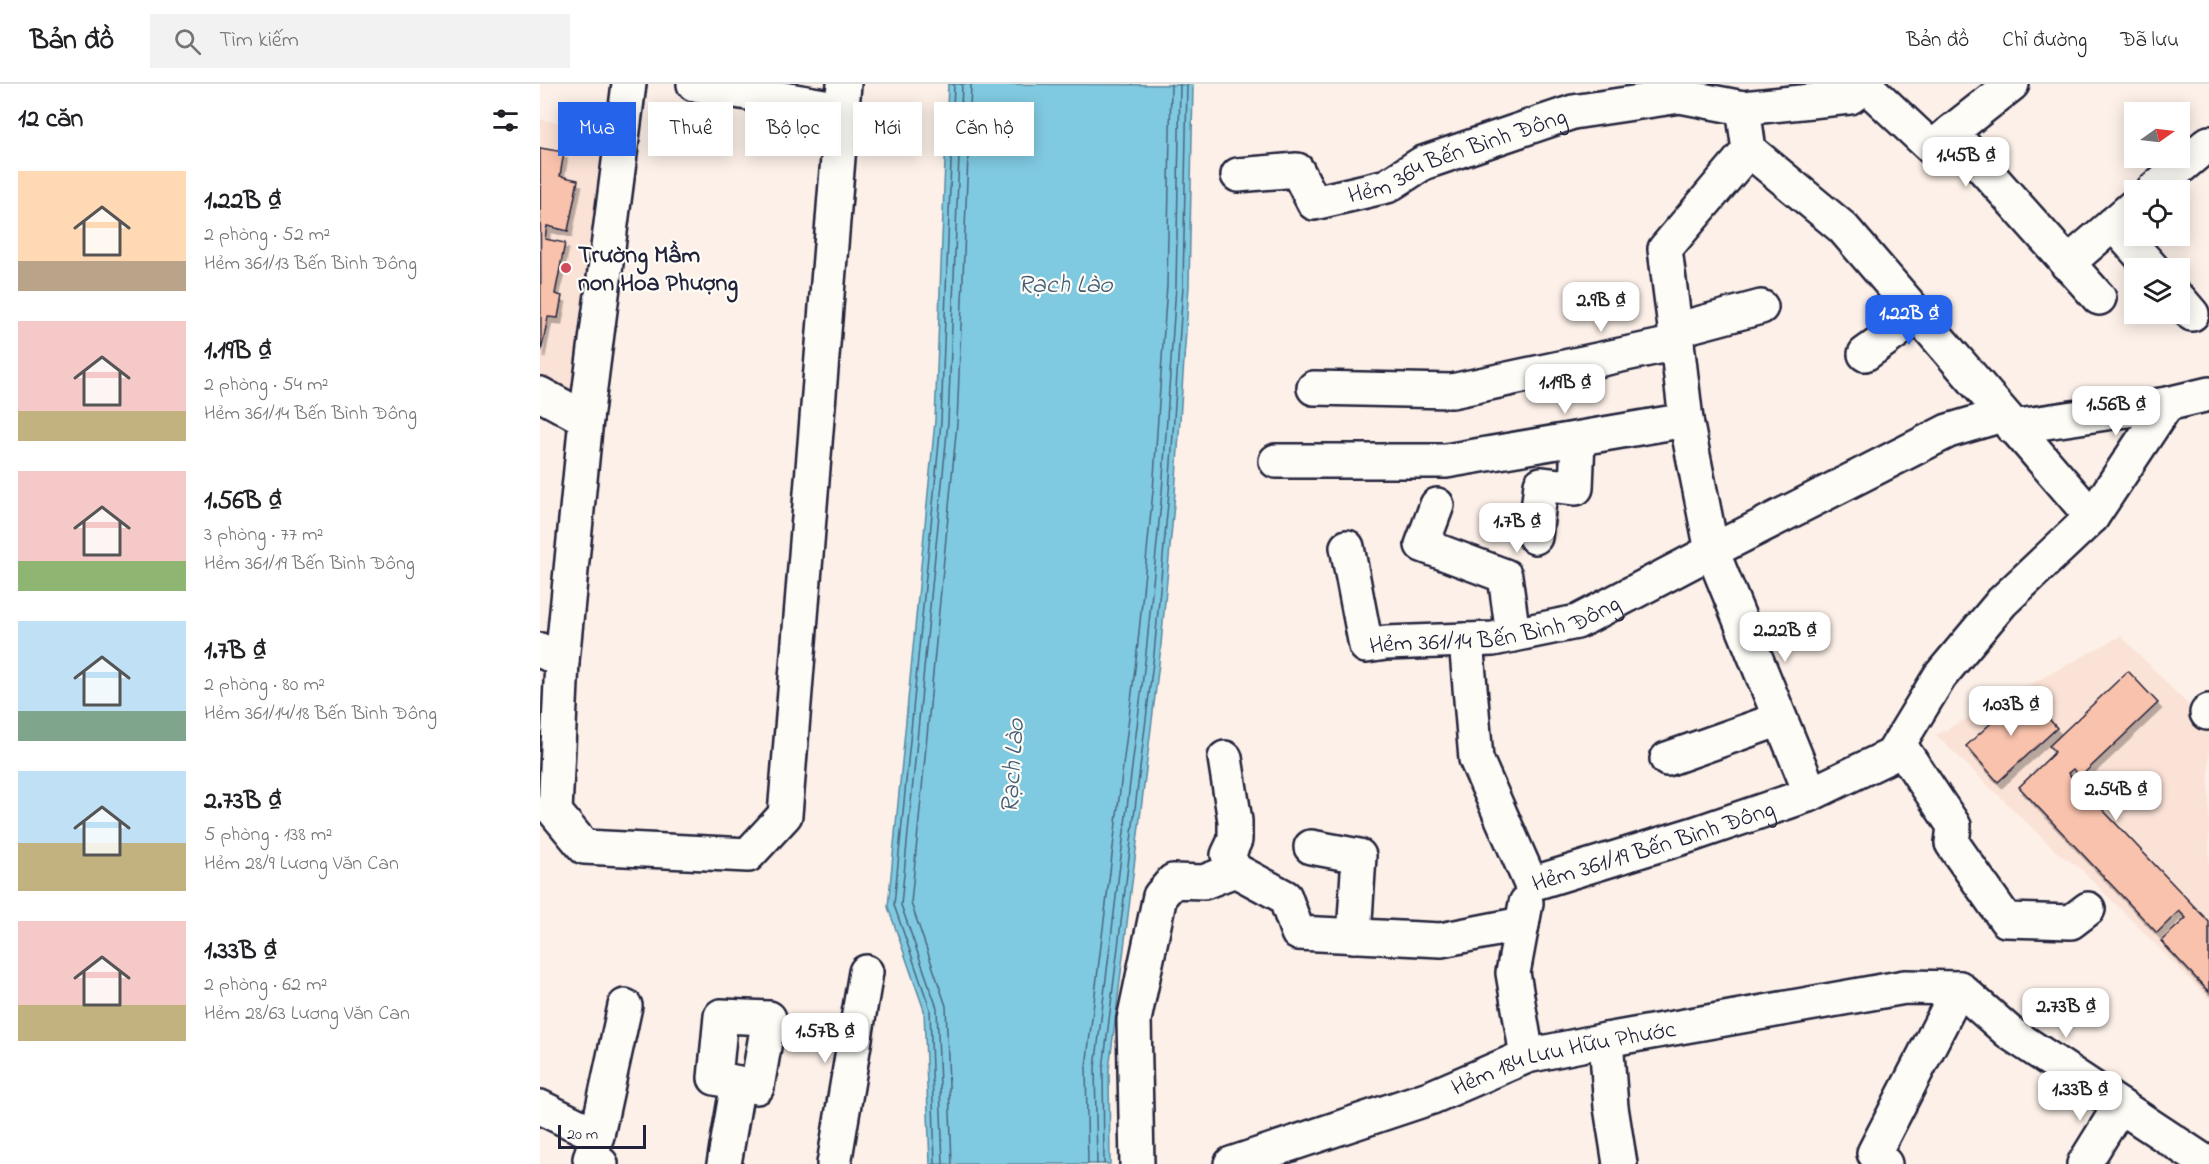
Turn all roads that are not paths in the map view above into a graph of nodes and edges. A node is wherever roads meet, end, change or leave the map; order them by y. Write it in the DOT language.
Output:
graph roads {
  1 [pos="629,84"];
  2 [pos="694,84"];
  3 [pos="2012,84"];
  4 [pos="1867,85"];
  5 [pos="843,97"];
  6 [pos="1743,108"];
  7 [pos="1951,132"];
  8 [pos="2209,143"];
  9 [pos="1749,150"];
  10 [pos="1238,175"];
  11 [pos="2165,180"];
  12 [pos="2124,215"];
  13 [pos="2067,264"];
  14 [pos="2099,298"];
  15 [pos="1761,307"];
  16 [pos="1917,316"];
  17 [pos="1676,336"];
  18 [pos="1865,354"];
  19 [pos="1314,388"];
  20 [pos="540,394"];
  21 [pos="2209,394"];
  22 [pos="2167,404"];
  23 [pos="586,419"];
  24 [pos="1686,420"];
  25 [pos="2007,421"];
  26 [pos="1578,439"];
  27 [pos="1276,461"];
  28 [pos="1437,505"];
  29 [pos="2092,518"];
  30 [pos="1535,537"];
  31 [pos="1347,547"];
  32 [pos="1712,551"];
  33 [pos="1513,635"];
  34 [pos="1466,640"];
  35 [pos="551,656"];
  36 [pos="1780,719"];
  37 [pos="1899,744"];
  38 [pos="1225,758"];
  39 [pos="1667,759"];
  40 [pos="1811,794"];
  41 [pos="1311,847"];
  42 [pos="1235,870"];
  43 [pos="1531,884"];
  44 [pos="2088,909"];
  45 [pos="1522,924"];
  46 [pos="1354,936"];
  47 [pos="866,972"];
  48 [pos="1959,988"];
  49 [pos="625,1006"];
  50 [pos="1606,1040"];
  51 [pos="1527,1056"];
  52 [pos="738,1083"];
  53 [pos="2120,1106"];
  54 [pos="540,1107"];
  55 [pos="599,1149"];
  56 [pos="724,1164"];
  57 [pos="834,1164"];
  58 [pos="1137,1164"];
  59 [pos="1231,1164"];
  60 [pos="1620,1164"];
  61 [pos="1885,1164"];
  62 [pos="2084,1164"];
  63 [pos="2208,1164"];
  1 -- 23 [label="street"];
  2 -- 5 [label="street"];
  3 -- 7 [label="street"];
  4 -- 6 [label="street, Hẻm 364 Bến Bình Đông"];
  4 -- 7 [label="street"];
  5 -- 35 [label="street"];
  6 -- 9 [label="street"];
  6 -- 10 [label="street, Hẻm 364 Bến Bình Đông"];
  7 -- 13 [label="street"];
  8 -- 11 [label="street"];
  9 -- 16 [label="street"];
  9 -- 17 [label="street"];
  12 -- 13 [label="street"];
  13 -- 14 [label="street"];
  15 -- 17 [label="street"];
  16 -- 18 [label="street"];
  16 -- 25 [label="street"];
  17 -- 19 [label="street"];
  17 -- 24 [label="street"];
  20 -- 23 [label="street"];
  21 -- 22 [label="street, Hẻm 361/14 Bến Bình Đông"];
  22 -- 25 [label="street, Hẻm 361/14 Bến Bình Đông"];
  22 -- 29 [label="street, Hẻm 361/19 Bến Bình Đông"];
  23 -- 35 [label="street"];
  24 -- 26 [label="street"];
  24 -- 32 [label="street"];
  25 -- 29 [label="street"];
  25 -- 32 [label="street, Hẻm 361/14 Bến Bình Đông"];
  26 -- 27 [label="street"];
  26 -- 30 [label="street"];
  28 -- 33 [label="street"];
  29 -- 37 [label="street, Hẻm 361/19 Bến Bình Đông"];
  31 -- 34 [label="street, Hẻm 361/14 Bến Bình Đông"];
  32 -- 33 [label="street, Hẻm 361/14 Bến Bình Đông"];
  32 -- 36 [label="street"];
  33 -- 34 [label="street, Hẻm 361/14 Bến Bình Đông"];
  34 -- 43 [label="street"];
  36 -- 39 [label="street"];
  36 -- 40 [label="street"];
  37 -- 40 [label="street, Hẻm 361/19 Bến Bình Đông"];
  37 -- 44 [label="street"];
  38 -- 42 [label="street"];
  40 -- 43 [label="street, Hẻm 361/19 Bến Bình Đông"];
  41 -- 46 [label="street"];
  42 -- 46 [label="street, Hẻm 361/19 Bến Bình Đông"];
  42 -- 58 [label="street"];
  43 -- 45 [label="street, Hẻm 361/19 Bến Bình Đông"];
  45 -- 46 [label="street, Hẻm 361/19 Bến Bình Đông"];
  45 -- 51 [label="street, Hẻm 361/19 Bến Bình Đông"];
  47 -- 57 [label="street"];
  48 -- 50 [label="street, Hẻm 184 Lưu Hữu Phước"];
  48 -- 53 [label="street"];
  48 -- 61 [label="street"];
  49 -- 55 [label="street"];
  50 -- 51 [label="street, Hẻm 184 Lưu Hữu Phước"];
  50 -- 60 [label="street"];
  51 -- 59 [label="street, Hẻm 184 Lưu Hữu Phước"];
  52 -- 56 [label="street"];
  53 -- 62 [label="street"];
  53 -- 63 [label="street"];
  54 -- 55 [label="street"];
}
